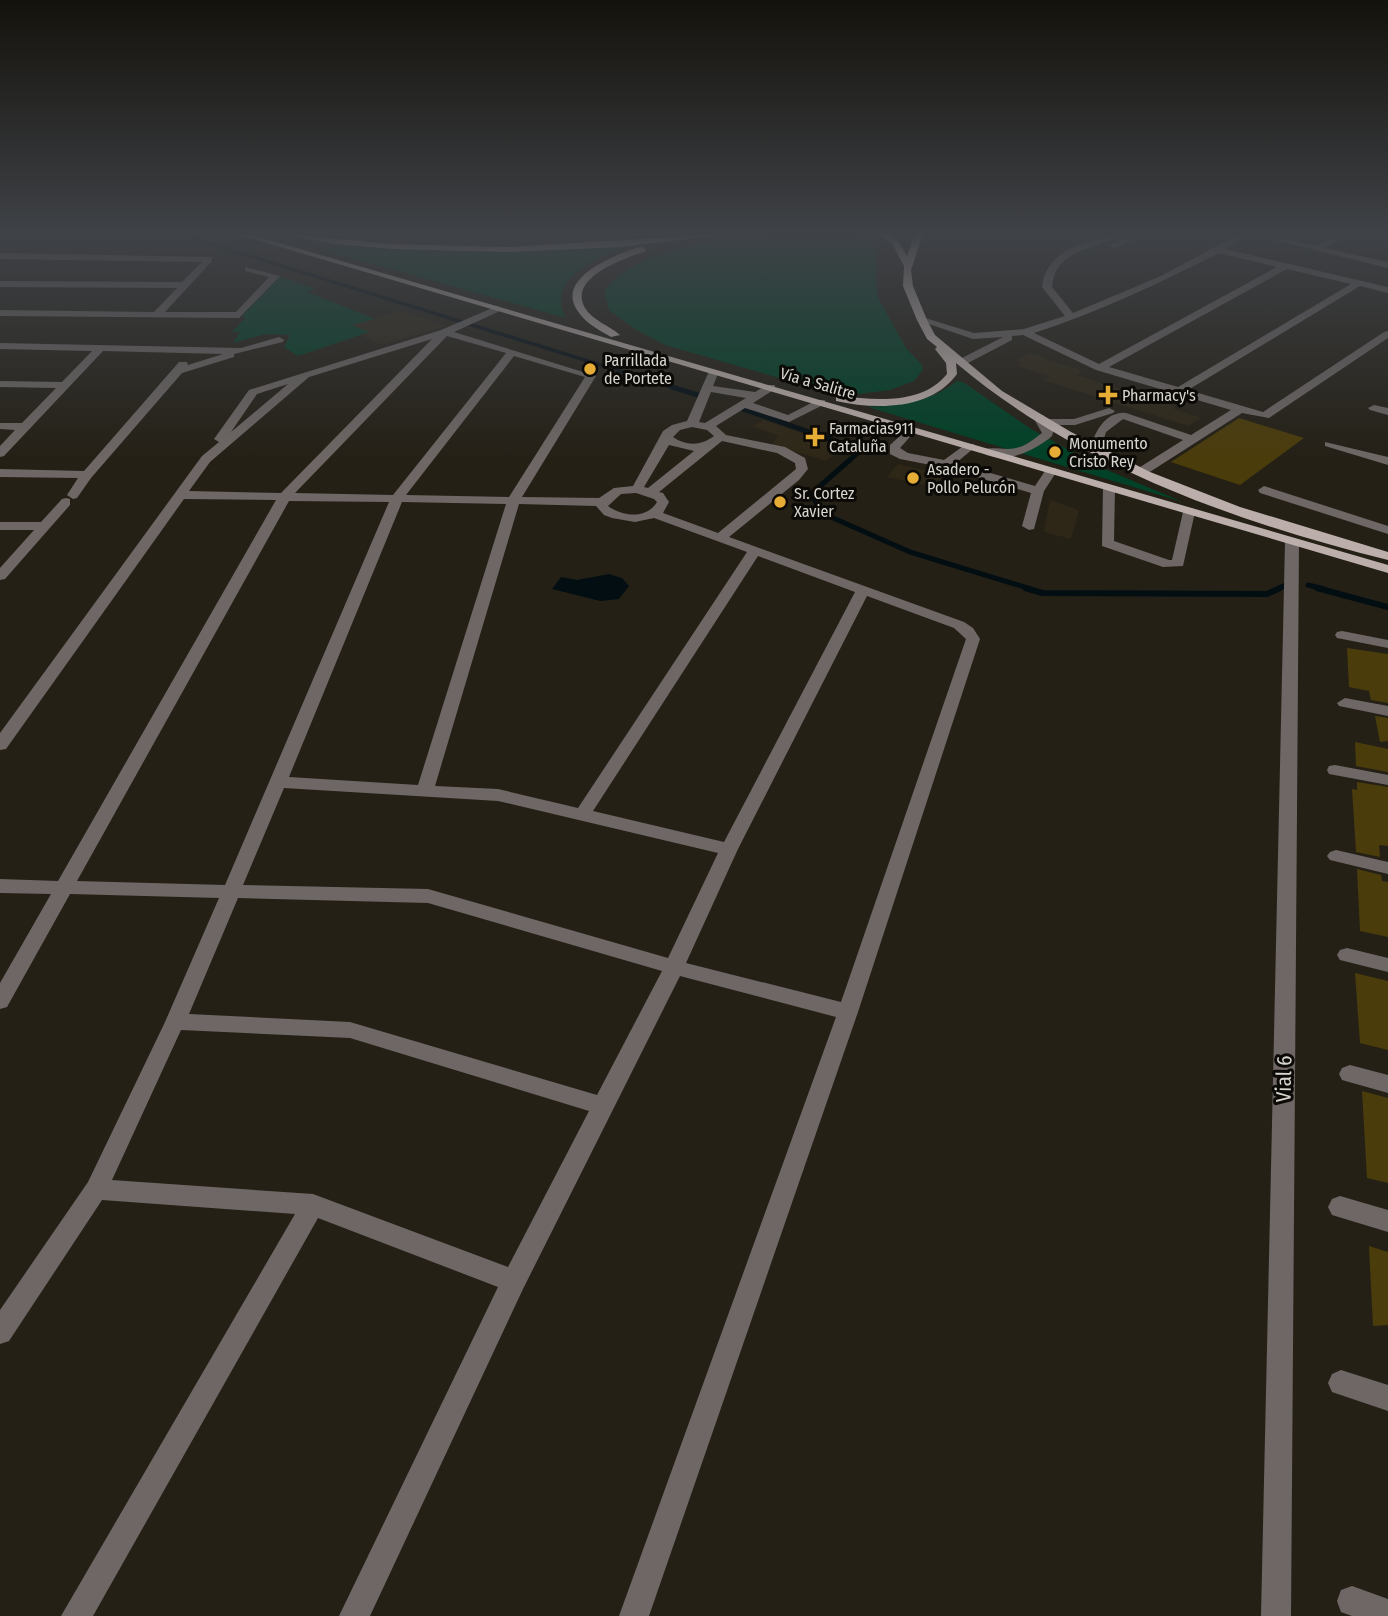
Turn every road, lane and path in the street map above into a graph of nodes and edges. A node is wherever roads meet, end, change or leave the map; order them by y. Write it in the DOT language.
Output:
graph roads {
  1 [pos="163,308"];
  2 [pos="245,308"];
  3 [pos="581,308"];
  4 [pos="917,308"];
  5 [pos="1064,308"];
  6 [pos="1093,308"];
  7 [pos="1207,308"];
  8 [pos="1317,308"];
  9 [pos="497,309"];
  10 [pos="0,313"];
  11 [pos="157,315"];
  12 [pos="1072,318"];
  13 [pos="922,320"];
  14 [pos="445,332"];
  15 [pos="1023,332"];
  16 [pos="1388,334"];
  17 [pos="931,337"];
  18 [pos="279,340"];
  19 [pos="0,346"];
  20 [pos="101,347"];
  21 [pos="193,349"];
  22 [pos="242,351"];
  23 [pos="512,352"];
  24 [pos="663,356"];
  25 [pos="964,362"];
  26 [pos="1100,368"];
  27 [pos="178,371"];
  28 [pos="714,371"];
  29 [pos="305,375"];
  30 [pos="0,384"];
  31 [pos="65,385"];
  32 [pos="771,387"];
  33 [pos="707,388"];
  34 [pos="1179,391"];
  35 [pos="791,393"];
  36 [pos="756,396"];
  37 [pos="701,402"];
  38 [pos="821,402"];
  39 [pos="740,406"];
  40 [pos="1374,408"];
  41 [pos="1240,409"];
  42 [pos="1110,411"];
  43 [pos="1388,412"];
  44 [pos="1043,420"];
  45 [pos="1085,420"];
  46 [pos="692,424"];
  47 [pos="0,426"];
  48 [pos="25,426"];
  49 [pos="708,426"];
  50 [pos="1104,427"];
  51 [pos="911,429"];
  52 [pos="720,437"];
  53 [pos="667,439"];
  54 [pos="1192,439"];
  55 [pos="1329,444"];
  56 [pos="708,445"];
  57 [pos="970,446"];
  58 [pos="1096,448"];
  59 [pos="986,451"];
  60 [pos="0,453"];
  61 [pos="206,459"];
  62 [pos="1388,461"];
  63 [pos="947,464"];
  64 [pos="1051,471"];
  65 [pos="1141,472"];
  66 [pos="0,473"];
  67 [pos="87,475"];
  68 [pos="1109,488"];
  69 [pos="637,489"];
  70 [pos="1264,490"];
  71 [pos="1038,491"];
  72 [pos="651,492"];
  73 [pos="180,495"];
  74 [pos="285,496"];
  75 [pos="398,497"];
  76 [pos="514,499"];
  77 [pos="602,502"];
  78 [pos="1189,512"];
  79 [pos="654,514"];
  80 [pos="0,526"];
  81 [pos="1029,526"];
  82 [pos="43,527"];
  83 [pos="1388,530"];
  84 [pos="720,538"];
  85 [pos="1292,542"];
  86 [pos="755,550"];
  87 [pos="1388,556"];
  88 [pos="1388,569"];
  89 [pos="0,576"];
  90 [pos="864,589"];
  91 [pos="1342,635"];
  92 [pos="1388,644"];
  93 [pos="1345,703"];
  94 [pos="1388,711"];
  95 [pos="0,745"];
  96 [pos="1335,769"];
  97 [pos="1388,780"];
  98 [pos="278,782"];
  99 [pos="425,790"];
  100 [pos="583,814"];
  101 [pos="729,849"];
  102 [pos="1336,856"];
  103 [pos="1388,867"];
  104 [pos="0,886"];
  105 [pos="63,888"];
  106 [pos="229,892"];
  107 [pos="1346,955"];
  108 [pos="1388,965"];
  109 [pos="674,967"];
  110 [pos="0,1001"];
  111 [pos="848,1013"];
  112 [pos="176,1021"];
  113 [pos="1350,1074"];
  114 [pos="1388,1084"];
  115 [pos="603,1106"];
  116 [pos="96,1189"];
  117 [pos="313,1205"];
  118 [pos="1340,1207"];
  119 [pos="1388,1221"];
  120 [pos="514,1281"];
  121 [pos="0,1332"];
  122 [pos="1341,1383"];
  123 [pos="1388,1398"];
  124 [pos="1352,1601"];
  125 [pos="1388,1614"];
  126 [pos="76,1616"];
  127 [pos="354,1616"];
  128 [pos="634,1616"];
  129 [pos="1276,1616"];
  1 -- 11 [label="street"];
  2 -- 11 [label="street"];
  3 -- 24 [label="main road"];
  4 -- 13 [label="main road"];
  5 -- 12 [label="street"];
  6 -- 12 [label="street"];
  7 -- 26 [label="street"];
  8 -- 34 [label="street"];
  9 -- 14 [label="street"];
  9 -- 24 [label="main road, Vía a Salitre"];
  10 -- 11 [label="street"];
  12 -- 15 [label="street"];
  13 -- 15 [label="street"];
  13 -- 17 [label="main road"];
  14 -- 23 [label="street"];
  14 -- 29 [label="street"];
  14 -- 74 [label="street"];
  15 -- 25 [label="street"];
  15 -- 26 [label="street"];
  16 -- 41 [label="street"];
  17 -- 25 [label="main road"];
  17 -- 35 [label="main road"];
  18 -- 22 [label="street"];
  19 -- 20 [label="street"];
  20 -- 21 [label="street"];
  20 -- 31 [label="street"];
  21 -- 22 [label="street"];
  21 -- 27 [label="street"];
  22 -- 27 [label="street"];
  23 -- 75 [label="street"];
  23 -- 76 [label="street"];
  24 -- 28 [label="main road, Vía a Salitre"];
  25 -- 44 [label="main road"];
  26 -- 34 [label="street"];
  27 -- 67 [label="street"];
  28 -- 32 [label="main road, Vía a Salitre"];
  28 -- 33 [label="street"];
  29 -- 61 [label="street"];
  29 -- 61 [label="street"];
  30 -- 31 [label="street"];
  31 -- 48 [label="street"];
  32 -- 35 [label="main road, Vía a Salitre"];
  32 -- 36 [label="street"];
  33 -- 36 [label="street"];
  33 -- 37 [label="street"];
  34 -- 41 [label="street"];
  35 -- 38 [label="main road, Vía a Salitre"];
  36 -- 39 [label="street"];
  37 -- 39 [label="street"];
  37 -- 46 [label="street"];
  38 -- 39 [label="street"];
  38 -- 51 [label="main road, Vía a Salitre"];
  39 -- 49 [label="street"];
  40 -- 43 [label="street"];
  41 -- 54 [label="street"];
  42 -- 45 [label="street"];
  44 -- 45 [label="street"];
  44 -- 58 [label="main road"];
  44 -- 59 [label="street"];
  45 -- 50 [label="street"];
  46 -- 49 [label="street"];
  46 -- 53 [label="street"];
  47 -- 48 [label="street"];
  48 -- 60 [label="street"];
  49 -- 52 [label="street"];
  50 -- 54 [label="street"];
  50 -- 58 [label="street"];
  51 -- 57 [label="main road, Vía a Salitre"];
  51 -- 63 [label="street"];
  52 -- 56 [label="street"];
  52 -- 84 [label="street"];
  53 -- 56 [label="street"];
  53 -- 69 [label="street"];
  54 -- 65 [label="street"];
  55 -- 62 [label="street"];
  56 -- 72 [label="street"];
  57 -- 59 [label="main road, Vía a Salitre"];
  57 -- 63 [label="street"];
  58 -- 65 [label="main road"];
  59 -- 64 [label="main road, Vía a Salitre"];
  61 -- 73 [label="street"];
  63 -- 71 [label="street"];
  64 -- 68 [label="main road, Vía a Salitre"];
  64 -- 71 [label="street"];
  65 -- 87 [label="main road"];
  66 -- 67 [label="street"];
  67 -- 82 [label="street"];
  68 -- 78 [label="main road, Vía a Salitre"];
  68 -- 78 [label="street"];
  69 -- 72 [label="street"];
  69 -- 77 [label="street"];
  70 -- 83 [label="street"];
  71 -- 81 [label="street"];
  72 -- 79 [label="street"];
  73 -- 74 [label="street"];
  73 -- 95 [label="street"];
  74 -- 75 [label="street"];
  74 -- 105 [label="street"];
  75 -- 76 [label="street"];
  75 -- 98 [label="street"];
  76 -- 77 [label="street"];
  76 -- 99 [label="street"];
  77 -- 79 [label="street"];
  78 -- 85 [label="main road, Vía a Salitre"];
  79 -- 84 [label="street"];
  80 -- 82 [label="street"];
  82 -- 89 [label="street"];
  84 -- 86 [label="street"];
  85 -- 88 [label="main road, Vía a Salitre"];
  85 -- 129 [label="street, Vial 6"];
  86 -- 90 [label="street"];
  86 -- 100 [label="street"];
  90 -- 101 [label="street"];
  90 -- 111 [label="street"];
  91 -- 92 [label="street"];
  93 -- 94 [label="street"];
  96 -- 97 [label="street"];
  98 -- 99 [label="street"];
  98 -- 106 [label="street"];
  99 -- 100 [label="street"];
  100 -- 101 [label="street"];
  101 -- 109 [label="street"];
  102 -- 103 [label="street"];
  104 -- 105 [label="street"];
  105 -- 106 [label="street"];
  105 -- 110 [label="street"];
  106 -- 109 [label="street"];
  106 -- 112 [label="street"];
  107 -- 108 [label="street"];
  109 -- 111 [label="street"];
  109 -- 115 [label="street"];
  111 -- 128 [label="street"];
  112 -- 115 [label="street"];
  112 -- 116 [label="street"];
  113 -- 114 [label="street"];
  115 -- 120 [label="street"];
  116 -- 117 [label="street"];
  116 -- 121 [label="street"];
  117 -- 120 [label="street"];
  117 -- 126 [label="street"];
  118 -- 119 [label="street"];
  120 -- 127 [label="street"];
  122 -- 123 [label="street"];
  124 -- 125 [label="street"];
}
